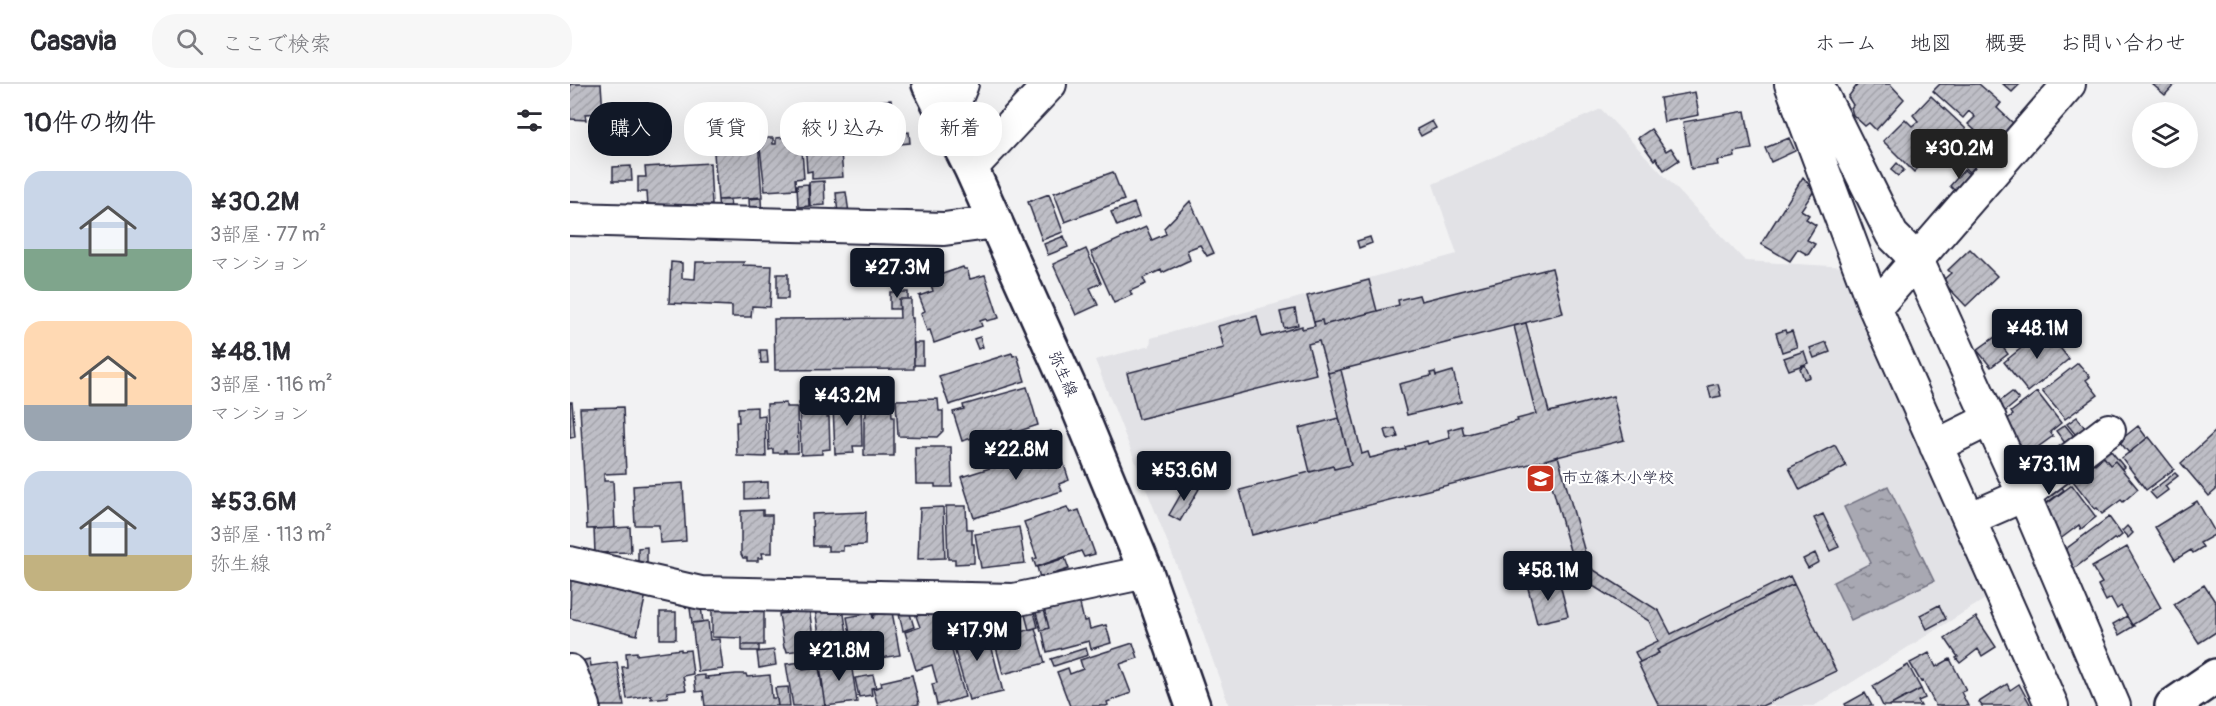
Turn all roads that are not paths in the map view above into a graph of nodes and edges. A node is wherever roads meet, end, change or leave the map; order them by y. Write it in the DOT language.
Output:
graph roads {
  1 [pos="929,84"];
  2 [pos="962,84"];
  3 [pos="1050,84"];
  4 [pos="2069,84"];
  5 [pos="1800,86"];
  6 [pos="938,102"];
  7 [pos="955,102"];
  8 [pos="965,156"];
  9 [pos="971,168"];
  10 [pos="570,219"];
  11 [pos="996,222"];
  12 [pos="1917,260"];
  13 [pos="1875,308"];
  14 [pos="1990,419"];
  15 [pos="2109,430"];
  16 [pos="1936,446"];
  17 [pos="2024,495"];
  18 [pos="1969,519"];
  19 [pos="570,563"];
  20 [pos="1146,572"];
  21 [pos="570,671"];
  22 [pos="2216,676"];
  23 [pos="570,704"];
  24 [pos="578,706"];
  25 [pos="584,706"];
  26 [pos="1193,706"];
  27 [pos="2052,706"];
  28 [pos="2114,706"];
  29 [pos="2172,706"];
  1 -- 6 [label="street, 弥生線"];
  2 -- 7 [label="street"];
  3 -- 9 [label="street"];
  4 -- 12 [label="street"];
  5 -- 12 [label="street"];
  5 -- 13 [label="street"];
  8 -- 9 [label="street, 弥生線"];
  9 -- 11 [label="street, 弥生線"];
  10 -- 11 [label="street"];
  11 -- 20 [label="street, 弥生線"];
  12 -- 13 [label="street"];
  12 -- 14 [label="street"];
  13 -- 16 [label="street"];
  14 -- 16 [label="street"];
  14 -- 17 [label="street"];
  15 -- 17 [label="street"];
  16 -- 18 [label="street"];
  17 -- 18 [label="street"];
  17 -- 28 [label="street"];
  18 -- 27 [label="street"];
  19 -- 20 [label="street"];
  20 -- 26 [label="street, 弥生線"];
  21 -- 25 [label="street"];
  22 -- 29 [label="street"];
  23 -- 24 [label="street"];
}
